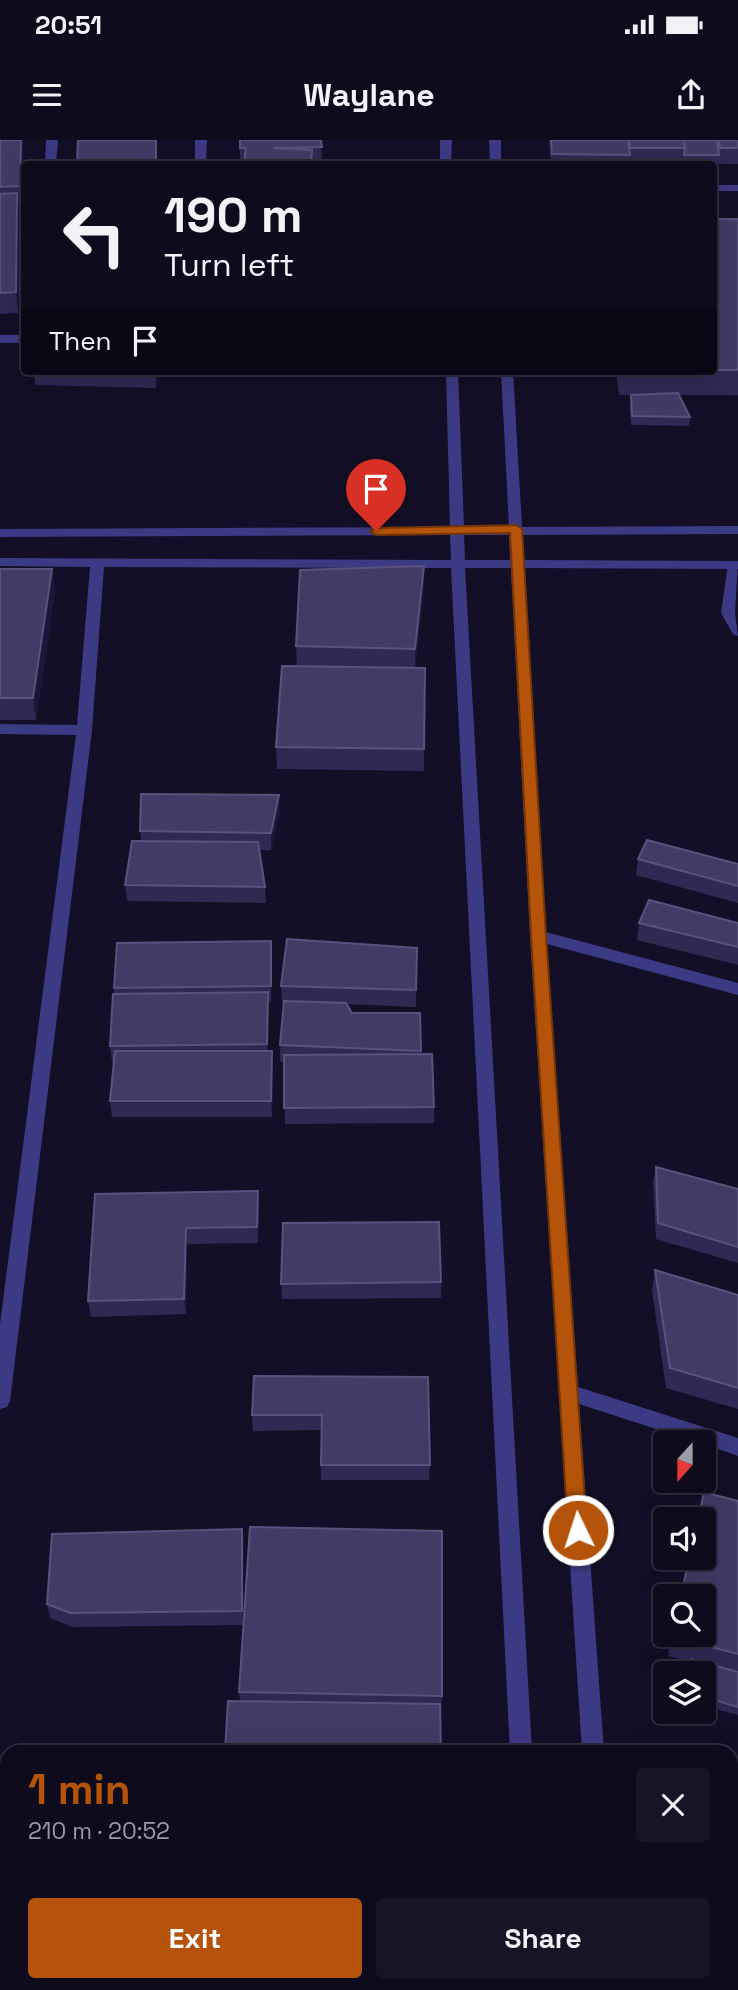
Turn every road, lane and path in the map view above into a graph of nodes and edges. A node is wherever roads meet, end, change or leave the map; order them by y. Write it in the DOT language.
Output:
graph roads {
  1 [pos="52,140"];
  2 [pos="201,140"];
  3 [pos="446,140"];
  4 [pos="495,140"];
  5 [pos="51,161"];
  6 [pos="201,161"];
  7 [pos="446,161"];
  8 [pos="496,161"];
  9 [pos="717,188"];
  10 [pos="738,188"];
  11 [pos="0,339"];
  12 [pos="21,339"];
  13 [pos="452,375"];
  14 [pos="507,375"];
  15 [pos="516,529"];
  16 [pos="738,530"];
  17 [pos="457,531"];
  18 [pos="0,533"];
  19 [pos="0,562"];
  20 [pos="97,562"];
  21 [pos="518,562"];
  22 [pos="458,563"];
  23 [pos="737,565"];
  24 [pos="738,631"];
  25 [pos="0,729"];
  26 [pos="84,730"];
  27 [pos="538,936"];
  28 [pos="738,989"];
  29 [pos="568,1392"];
  30 [pos="0,1401"];
  31 [pos="738,1447"];
  32 [pos="521,1745"];
  33 [pos="593,1745"];
  1 -- 5 [label="street"];
  2 -- 6 [label="street"];
  3 -- 7 [label="street"];
  4 -- 8 [label="street"];
  9 -- 10 [label="street"];
  11 -- 12 [label="street"];
  13 -- 17 [label="street"];
  14 -- 15 [label="street"];
  15 -- 16 [label="street"];
  15 -- 17 [label="street"];
  15 -- 21 [label="street"];
  17 -- 18 [label="street"];
  17 -- 22 [label="street"];
  19 -- 20 [label="street"];
  20 -- 22 [label="street"];
  20 -- 26 [label="street"];
  21 -- 22 [label="street"];
  21 -- 23 [label="street"];
  21 -- 27 [label="street"];
  22 -- 32 [label="street"];
  23 -- 24 [label="street"];
  25 -- 26 [label="street"];
  26 -- 30 [label="street"];
  27 -- 28 [label="street"];
  27 -- 29 [label="street"];
  29 -- 31 [label="street"];
  29 -- 33 [label="street"];
}
